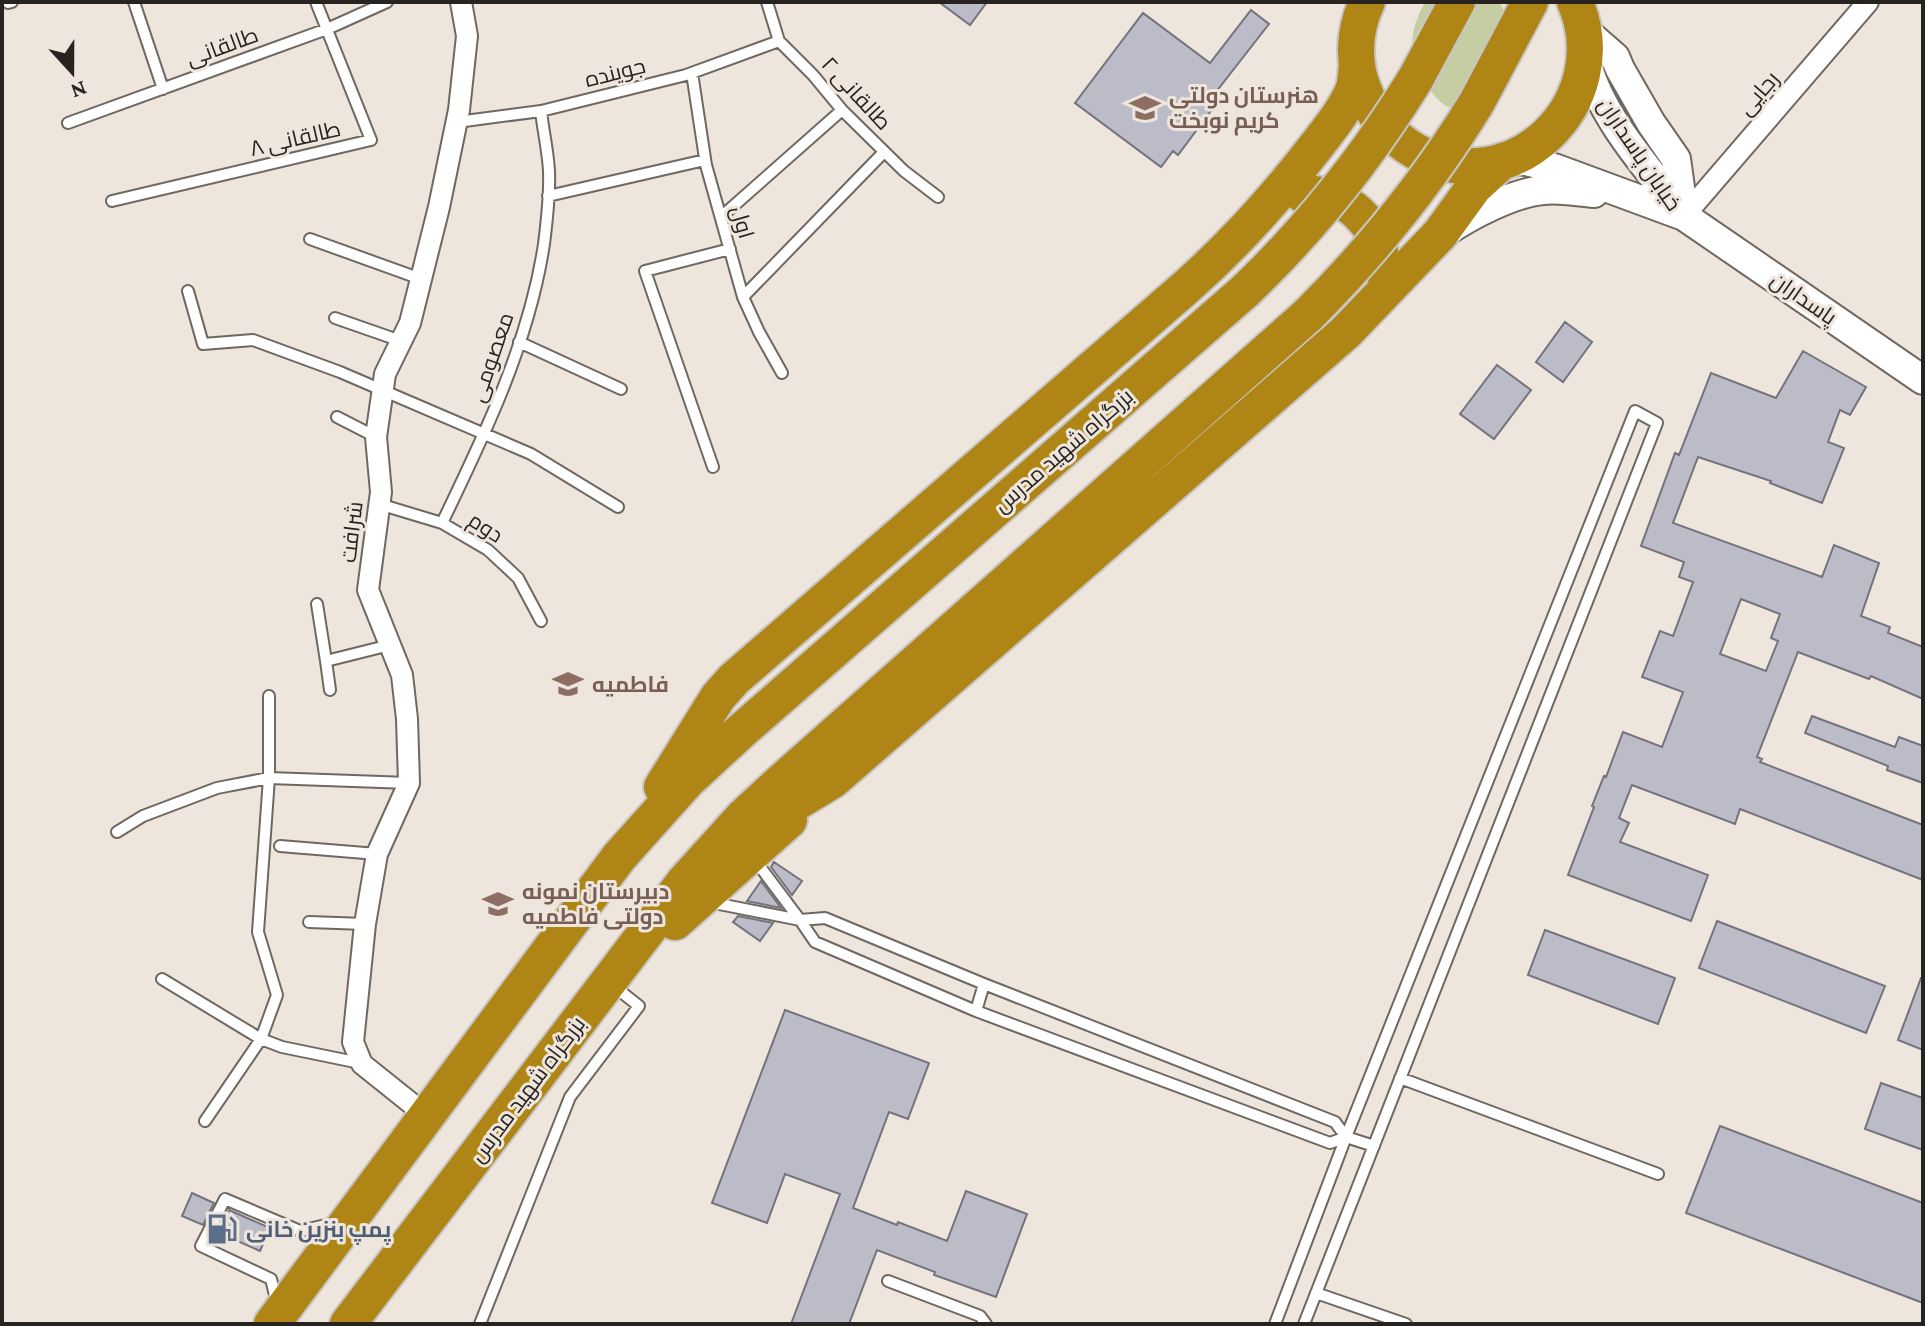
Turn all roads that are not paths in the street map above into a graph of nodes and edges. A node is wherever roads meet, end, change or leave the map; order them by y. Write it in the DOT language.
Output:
graph roads {
  1 [pos="134,2"];
  2 [pos="316,2"];
  3 [pos="387,2"];
  4 [pos="461,2"];
  5 [pos="767,2"];
  6 [pos="1335,2"];
  7 [pos="1367,2"];
  8 [pos="1457,2"];
  9 [pos="1530,2"];
  10 [pos="1868,2"];
  11 [pos="1581,23"];
  12 [pos="327,29"];
  13 [pos="779,41"];
  14 [pos="1356,61"];
  15 [pos="692,73"];
  16 [pos="163,89"];
  17 [pos="842,110"];
  18 [pos="541,111"];
  19 [pos="457,122"];
  20 [pos="68,123"];
  21 [pos="884,152"];
  22 [pos="705,160"];
  23 [pos="1504,160"];
  24 [pos="548,196"];
  25 [pos="938,197"];
  26 [pos="1633,197"];
  27 [pos="112,201"];
  28 [pos="1262,212"];
  29 [pos="1684,216"];
  30 [pos="721,217"];
  31 [pos="310,239"];
  32 [pos="1435,240"];
  33 [pos="730,249"];
  34 [pos="421,279"];
  35 [pos="188,291"];
  36 [pos="743,297"];
  37 [pos="1369,309"];
  38 [pos="335,318"];
  39 [pos="401,341"];
  40 [pos="519,342"];
  41 [pos="782,373"];
  42 [pos="1923,380"];
  43 [pos="621,389"];
  44 [pos="382,391"];
  45 [pos="337,417"];
  46 [pos="485,434"];
  47 [pos="376,437"];
  48 [pos="713,467"];
  49 [pos="379,504"];
  50 [pos="618,507"];
  51 [pos="442,523"];
  52 [pos="317,604"];
  53 [pos="541,621"];
  54 [pos="390,645"];
  55 [pos="326,661"];
  56 [pos="330,690"];
  57 [pos="269,696"];
  58 [pos="269,778"];
  59 [pos="833,780"];
  60 [pos="409,783"];
  61 [pos="117,832"];
  62 [pos="280,846"];
  63 [pos="377,854"];
  64 [pos="751,854"];
  65 [pos="708,855"];
  66 [pos="619,857"];
  67 [pos="699,901"];
  68 [pos="800,920"];
  69 [pos="309,922"];
  70 [pos="365,924"];
  71 [pos="162,979"];
  72 [pos="609,982"];
  73 [pos="984,984"];
  74 [pos="976,1011"];
  75 [pos="261,1039"];
  76 [pos="362,1064"];
  77 [pos="1400,1078"];
  78 [pos="427,1116"];
  79 [pos="205,1121"];
  80 [pos="1346,1137"];
  81 [pos="1374,1146"];
  82 [pos="1658,1174"];
  83 [pos="356,1210"];
  84 [pos="888,1281"];
  85 [pos="1316,1293"];
  86 [pos="274,1321"];
  87 [pos="348,1324"];
  88 [pos="480,1324"];
  89 [pos="986,1324"];
  90 [pos="1275,1324"];
  91 [pos="1304,1324"];
  92 [pos="1406,1324"];
  1 -- 16 [label="lane"];
  2 -- 12 [label="lane"];
  3 -- 12 [label="lane, طالقانی"];
  4 -- 19 [label="street, شرافت"];
  5 -- 13 [label="lane, طالقانی ۲"];
  6 -- 14 [label="highway"];
  7 -- 14 [label="highway, بزرگراه شهید مدرس"];
  8 -- 66 [label="highway, بزرگراه شهید مدرس, bridge"];
  9 -- 65 [label="highway, بزرگراه شهید مدرس, bridge"];
  10 -- 29 [label="street, رجایی"];
  11 -- 23 [label="highway"];
  11 -- 29 [label="main road, خیابان پاسداران"];
  12 -- 16 [label="lane, طالقانی"];
  12 -- 27 [label="lane, طالقانی ۸"];
  13 -- 15 [label="lane, جوینده"];
  13 -- 17 [label="lane, طالقانی ۲"];
  14 -- 23 [label="highway"];
  14 -- 28 [label="highway, بزرگراه شهید مدرس"];
  15 -- 18 [label="lane, جوینده"];
  15 -- 22 [label="lane, اول"];
  16 -- 20 [label="lane, طالقانی"];
  17 -- 21 [label="lane, طالقانی ۲"];
  17 -- 30 [label="lane"];
  18 -- 19 [label="lane, جوینده"];
  18 -- 24 [label="lane, معصومی"];
  19 -- 34 [label="street, شرافت"];
  21 -- 25 [label="lane, طالقانی ۲"];
  21 -- 36 [label="lane"];
  22 -- 24 [label="lane"];
  22 -- 30 [label="lane, اول"];
  23 -- 26 [label="main road, خیابان پاسداران"];
  23 -- 32 [label="highway, بزرگراه شهید مدرس"];
  24 -- 40 [label="lane, معصومی"];
  26 -- 29 [label="main road, خیابان پاسداران"];
  26 -- 32 [label="main road"];
  28 -- 37 [label="highway"];
  28 -- 66 [label="highway, بزرگراه شهید مدرس"];
  29 -- 42 [label="main road, پاسداران"];
  30 -- 33 [label="lane, اول"];
  31 -- 34 [label="lane"];
  32 -- 37 [label="highway, بزرگراه شهید مدرس"];
  33 -- 36 [label="lane, اول"];
  33 -- 48 [label="lane"];
  34 -- 39 [label="street, شرافت"];
  35 -- 44 [label="lane"];
  36 -- 41 [label="lane, اول"];
  37 -- 59 [label="highway, بزرگراه شهید مدرس"];
  38 -- 39 [label="lane"];
  39 -- 44 [label="street, شرافت"];
  40 -- 43 [label="lane"];
  40 -- 46 [label="lane, معصومی"];
  44 -- 46 [label="lane"];
  44 -- 47 [label="street, شرافت"];
  45 -- 47 [label="lane"];
  46 -- 50 [label="lane"];
  46 -- 51 [label="lane, معصومی"];
  47 -- 49 [label="street, شرافت"];
  49 -- 51 [label="lane, دوم"];
  49 -- 54 [label="street, شرافت"];
  51 -- 53 [label="lane, دوم"];
  52 -- 55 [label="lane"];
  54 -- 55 [label="lane"];
  54 -- 60 [label="street, شرافت"];
  55 -- 56 [label="lane"];
  57 -- 58 [label="lane"];
  58 -- 60 [label="lane"];
  58 -- 61 [label="lane"];
  58 -- 75 [label="lane"];
  59 -- 64 [label="highway"];
  59 -- 65 [label="highway, بزرگراه شهید مدرس"];
  60 -- 63 [label="street, شرافت"];
  62 -- 63 [label="lane"];
  63 -- 70 [label="street, شرافت"];
  64 -- 67 [label="highway"];
  64 -- 68 [label="lane"];
  65 -- 72 [label="highway, بزرگراه شهید مدرس"];
  66 -- 78 [label="highway, بزرگراه شهید مدرس"];
  67 -- 68 [label="lane"];
  67 -- 72 [label="highway"];
  68 -- 73 [label="lane"];
  68 -- 74 [label="lane"];
  69 -- 70 [label="lane"];
  70 -- 76 [label="street, شرافت"];
  71 -- 75 [label="lane"];
  72 -- 87 [label="highway, بزرگراه شهید مدرس"];
  72 -- 88 [label="lane"];
  73 -- 74 [label="lane"];
  73 -- 80 [label="lane"];
  74 -- 80 [label="lane"];
  75 -- 76 [label="lane"];
  75 -- 79 [label="lane"];
  76 -- 78 [label="street"];
  77 -- 80 [label="lane"];
  77 -- 81 [label="lane"];
  77 -- 82 [label="lane"];
  78 -- 83 [label="highway, بزرگراه شهید مدرس"];
  80 -- 81 [label="lane"];
  80 -- 90 [label="lane"];
  81 -- 85 [label="lane"];
  83 -- 86 [label="highway, بزرگراه شهید مدرس"];
  83 -- 86 [label="lane"];
  84 -- 89 [label="lane"];
  85 -- 91 [label="lane"];
  85 -- 92 [label="lane"];
}
